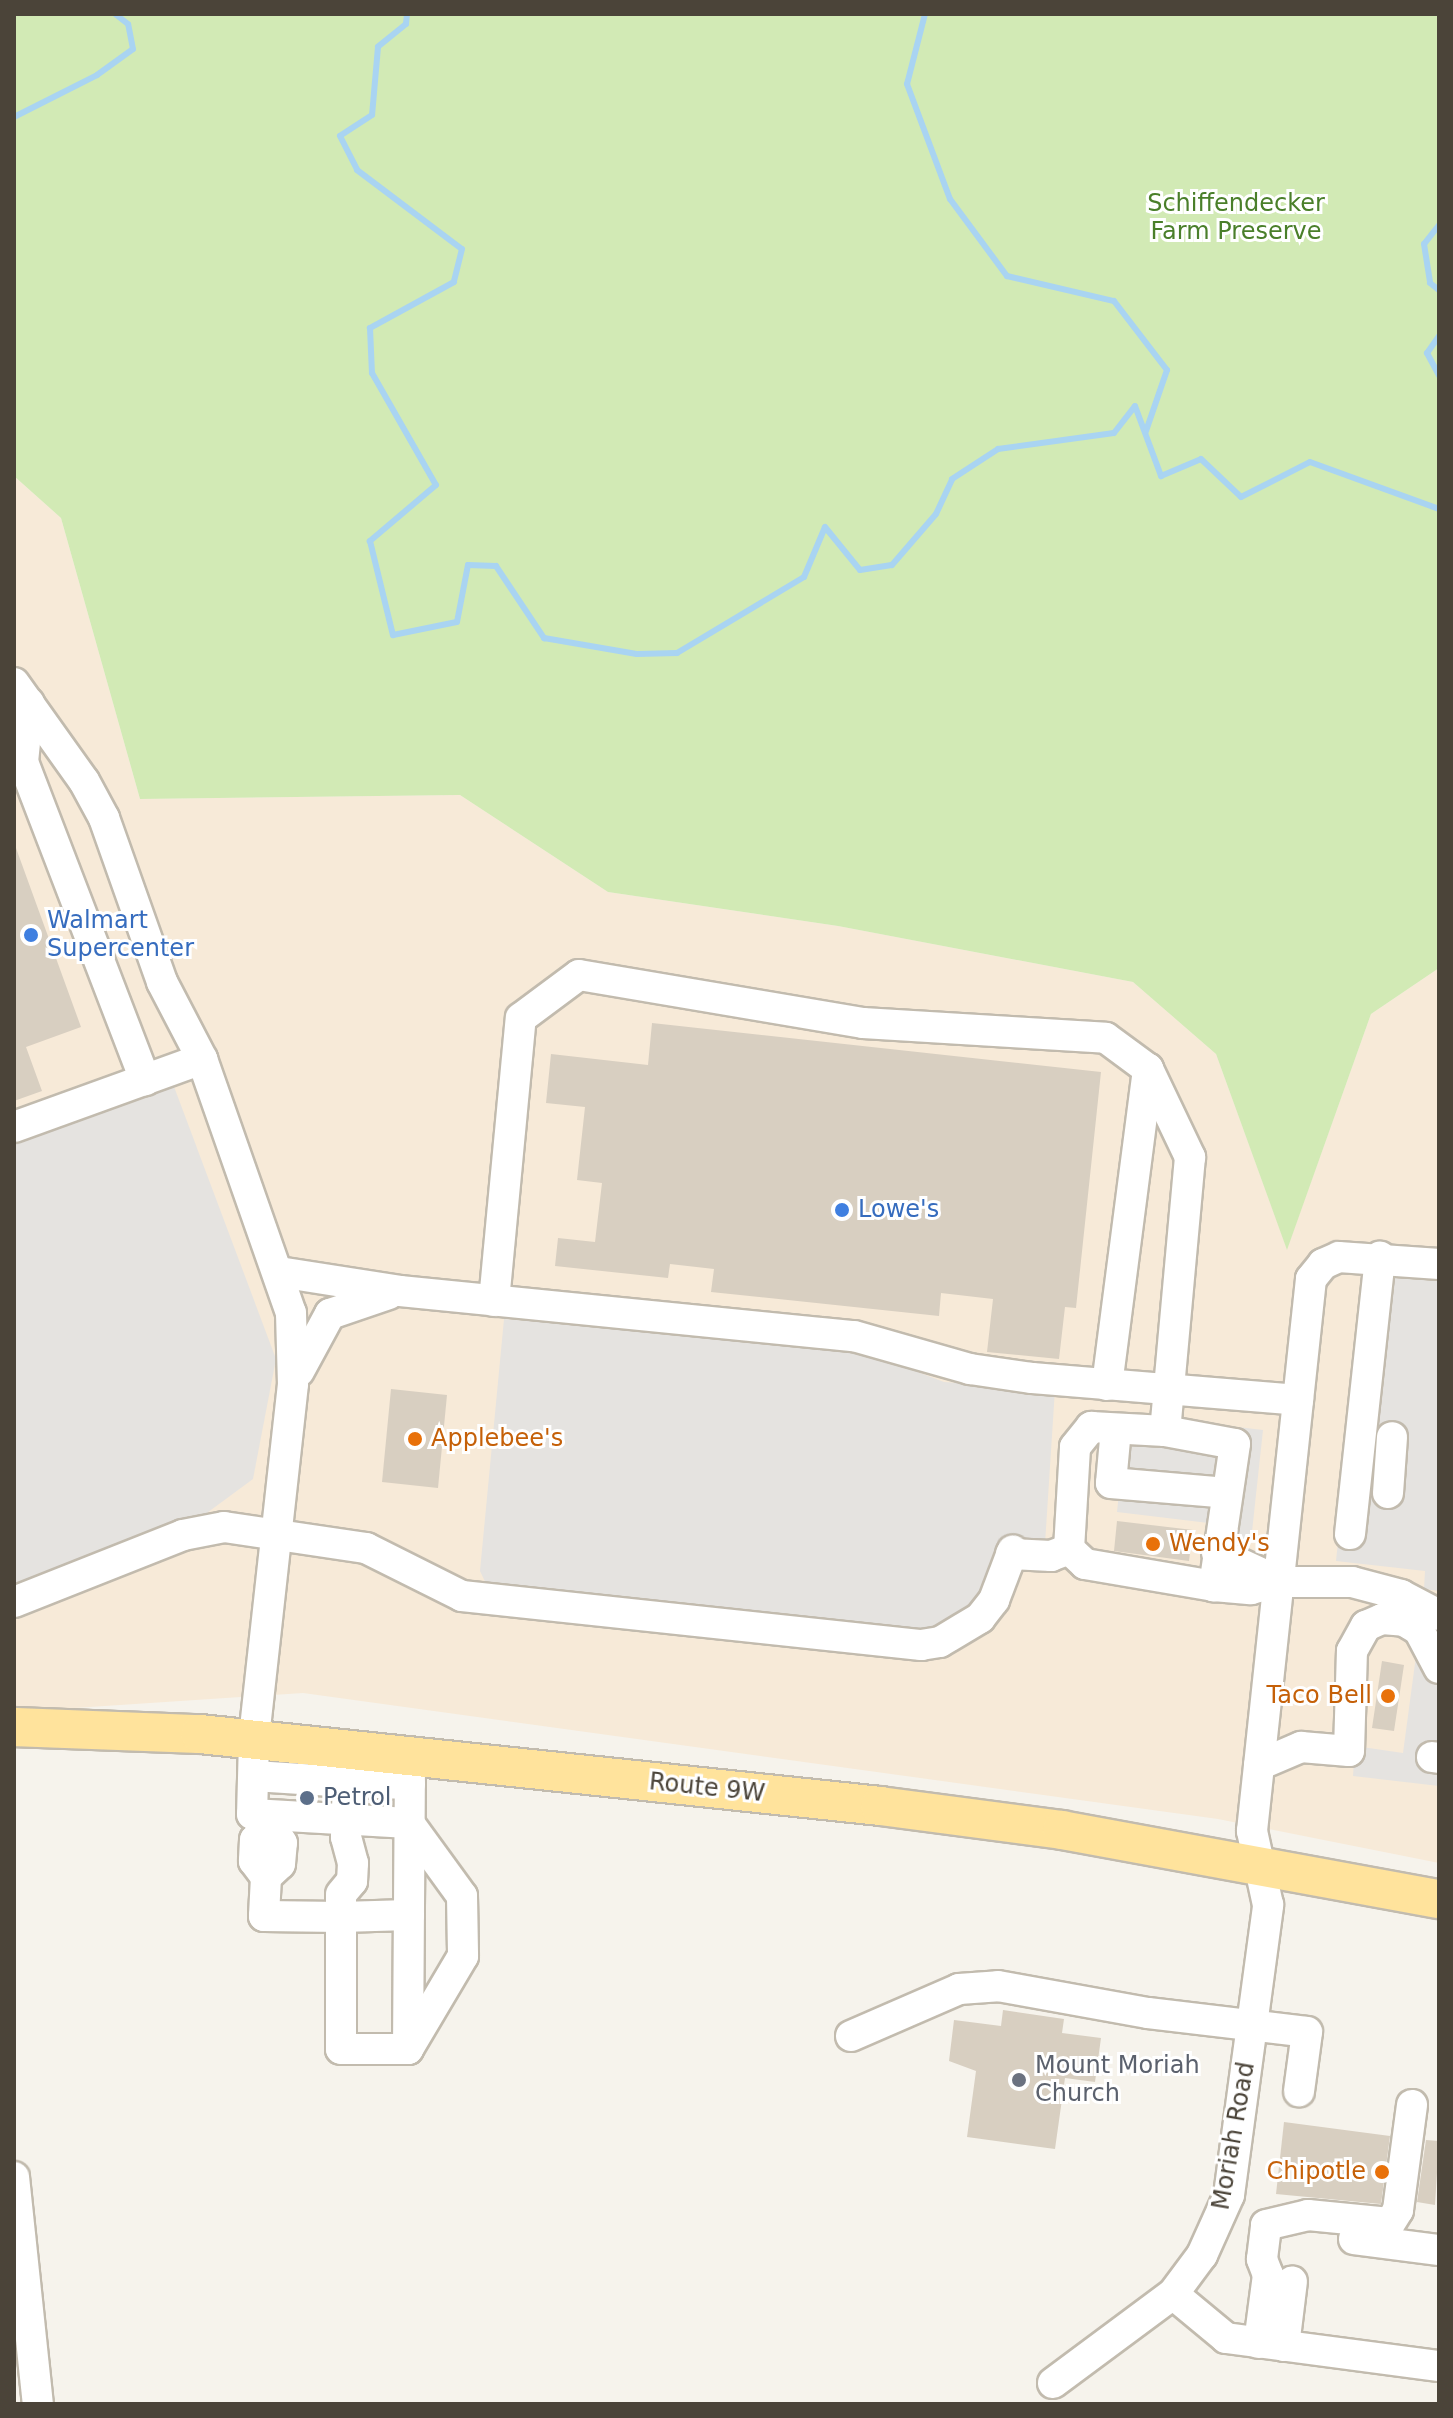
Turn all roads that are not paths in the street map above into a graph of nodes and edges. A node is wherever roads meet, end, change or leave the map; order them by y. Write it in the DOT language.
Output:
graph roads {
  1 [pos="21,693"];
  2 [pos="202,1059"];
  3 [pos="1148,1069"];
  4 [pos="145,1080"];
  5 [pos="14,1127"];
  6 [pos="1380,1257"];
  7 [pos="1439,1264"];
  8 [pos="279,1272"];
  9 [pos="400,1291"];
  10 [pos="494,1301"];
  11 [pos="293,1384"];
  12 [pos="1107,1385"];
  13 [pos="1171,1390"];
  14 [pos="1298,1400"];
  15 [pos="1116,1429"];
  16 [pos="1165,1431"];
  17 [pos="1392,1437"];
  18 [pos="1227,1493"];
  19 [pos="1388,1493"];
  20 [pos="1350,1534"];
  21 [pos="277,1535"];
  22 [pos="1069,1549"];
  23 [pos="1217,1553"];
  24 [pos="1280,1582"];
  25 [pos="1214,1586"];
  26 [pos="14,1602"];
  27 [pos="1439,1615"];
  28 [pos="1439,1670"];
  29 [pos="14,1727"];
  30 [pos="254,1758"];
  31 [pos="1259,1765"];
  32 [pos="410,1770"];
  33 [pos="348,1782"];
  34 [pos="272,1821"];
  35 [pos="409,1823"];
  36 [pos="346,1829"];
  37 [pos="1260,1865"];
  38 [pos="1395,1893"];
  39 [pos="1439,1899"];
  40 [pos="341,1906"];
  41 [pos="1439,1907"];
  42 [pos="409,1915"];
  43 [pos="1252,2025"];
  44 [pos="851,2036"];
  45 [pos="408,2049"];
  46 [pos="1299,2091"];
  47 [pos="1412,2105"];
  48 [pos="14,2177"];
  49 [pos="1222,2215"];
  50 [pos="1266,2225"];
  51 [pos="1439,2250"];
  52 [pos="1292,2281"];
  53 [pos="1173,2294"];
  54 [pos="1263,2343"];
  55 [pos="1439,2366"];
  56 [pos="1053,2383"];
  57 [pos="38,2404"];
  1 -- 2 [label="street"];
  1 -- 4 [label="street"];
  2 -- 4 [label="street"];
  2 -- 8 [label="street"];
  3 -- 10 [label="street"];
  3 -- 12 [label="street"];
  3 -- 13 [label="street"];
  4 -- 5 [label="street"];
  6 -- 7 [label="street, Moriah Road"];
  6 -- 14 [label="street, Moriah Road"];
  6 -- 20 [label="street"];
  8 -- 9 [label="street"];
  8 -- 11 [label="street"];
  9 -- 10 [label="street"];
  9 -- 11 [label="street"];
  10 -- 12 [label="street"];
  11 -- 21 [label="street"];
  12 -- 13 [label="street"];
  13 -- 14 [label="street"];
  13 -- 16 [label="street"];
  14 -- 24 [label="street, Moriah Road"];
  15 -- 16 [label="street"];
  15 -- 18 [label="street"];
  15 -- 22 [label="street"];
  16 -- 18 [label="street"];
  17 -- 19 [label="street"];
  18 -- 23 [label="street"];
  21 -- 22 [label="street"];
  21 -- 26 [label="street"];
  21 -- 30 [label="street"];
  22 -- 25 [label="street"];
  23 -- 24 [label="street"];
  23 -- 25 [label="street"];
  24 -- 25 [label="street"];
  24 -- 27 [label="street"];
  24 -- 31 [label="street, Moriah Road"];
  28 -- 31 [label="street"];
  29 -- 30 [label="main road, Route 9W"];
  30 -- 32 [label="main road, Route 9W"];
  30 -- 33 [label="street"];
  30 -- 34 [label="street"];
  31 -- 37 [label="street, Moriah Road"];
  32 -- 33 [label="street"];
  32 -- 35 [label="street"];
  32 -- 37 [label="main road, Route 9W"];
  33 -- 36 [label="street"];
  34 -- 36 [label="street"];
  34 -- 40 [label="street"];
  35 -- 36 [label="street"];
  35 -- 42 [label="street"];
  35 -- 45 [label="street"];
  36 -- 40 [label="street"];
  37 -- 38 [label="main road, Route 9W"];
  37 -- 43 [label="street, Moriah Road"];
  38 -- 39 [label="main road, Route 9W"];
  38 -- 41 [label="main road, Route 9W"];
  40 -- 42 [label="street"];
  40 -- 45 [label="street"];
  42 -- 45 [label="street"];
  43 -- 44 [label="street"];
  43 -- 46 [label="street"];
  43 -- 49 [label="street, Moriah Road"];
  47 -- 50 [label="street"];
  48 -- 57 [label="street"];
  49 -- 50 [label="street"];
  49 -- 53 [label="street, Moriah Road"];
  50 -- 51 [label="street"];
  50 -- 54 [label="street"];
  52 -- 54 [label="street"];
  53 -- 54 [label="street"];
  53 -- 56 [label="street, Moriah Road"];
  54 -- 55 [label="street"];
}
